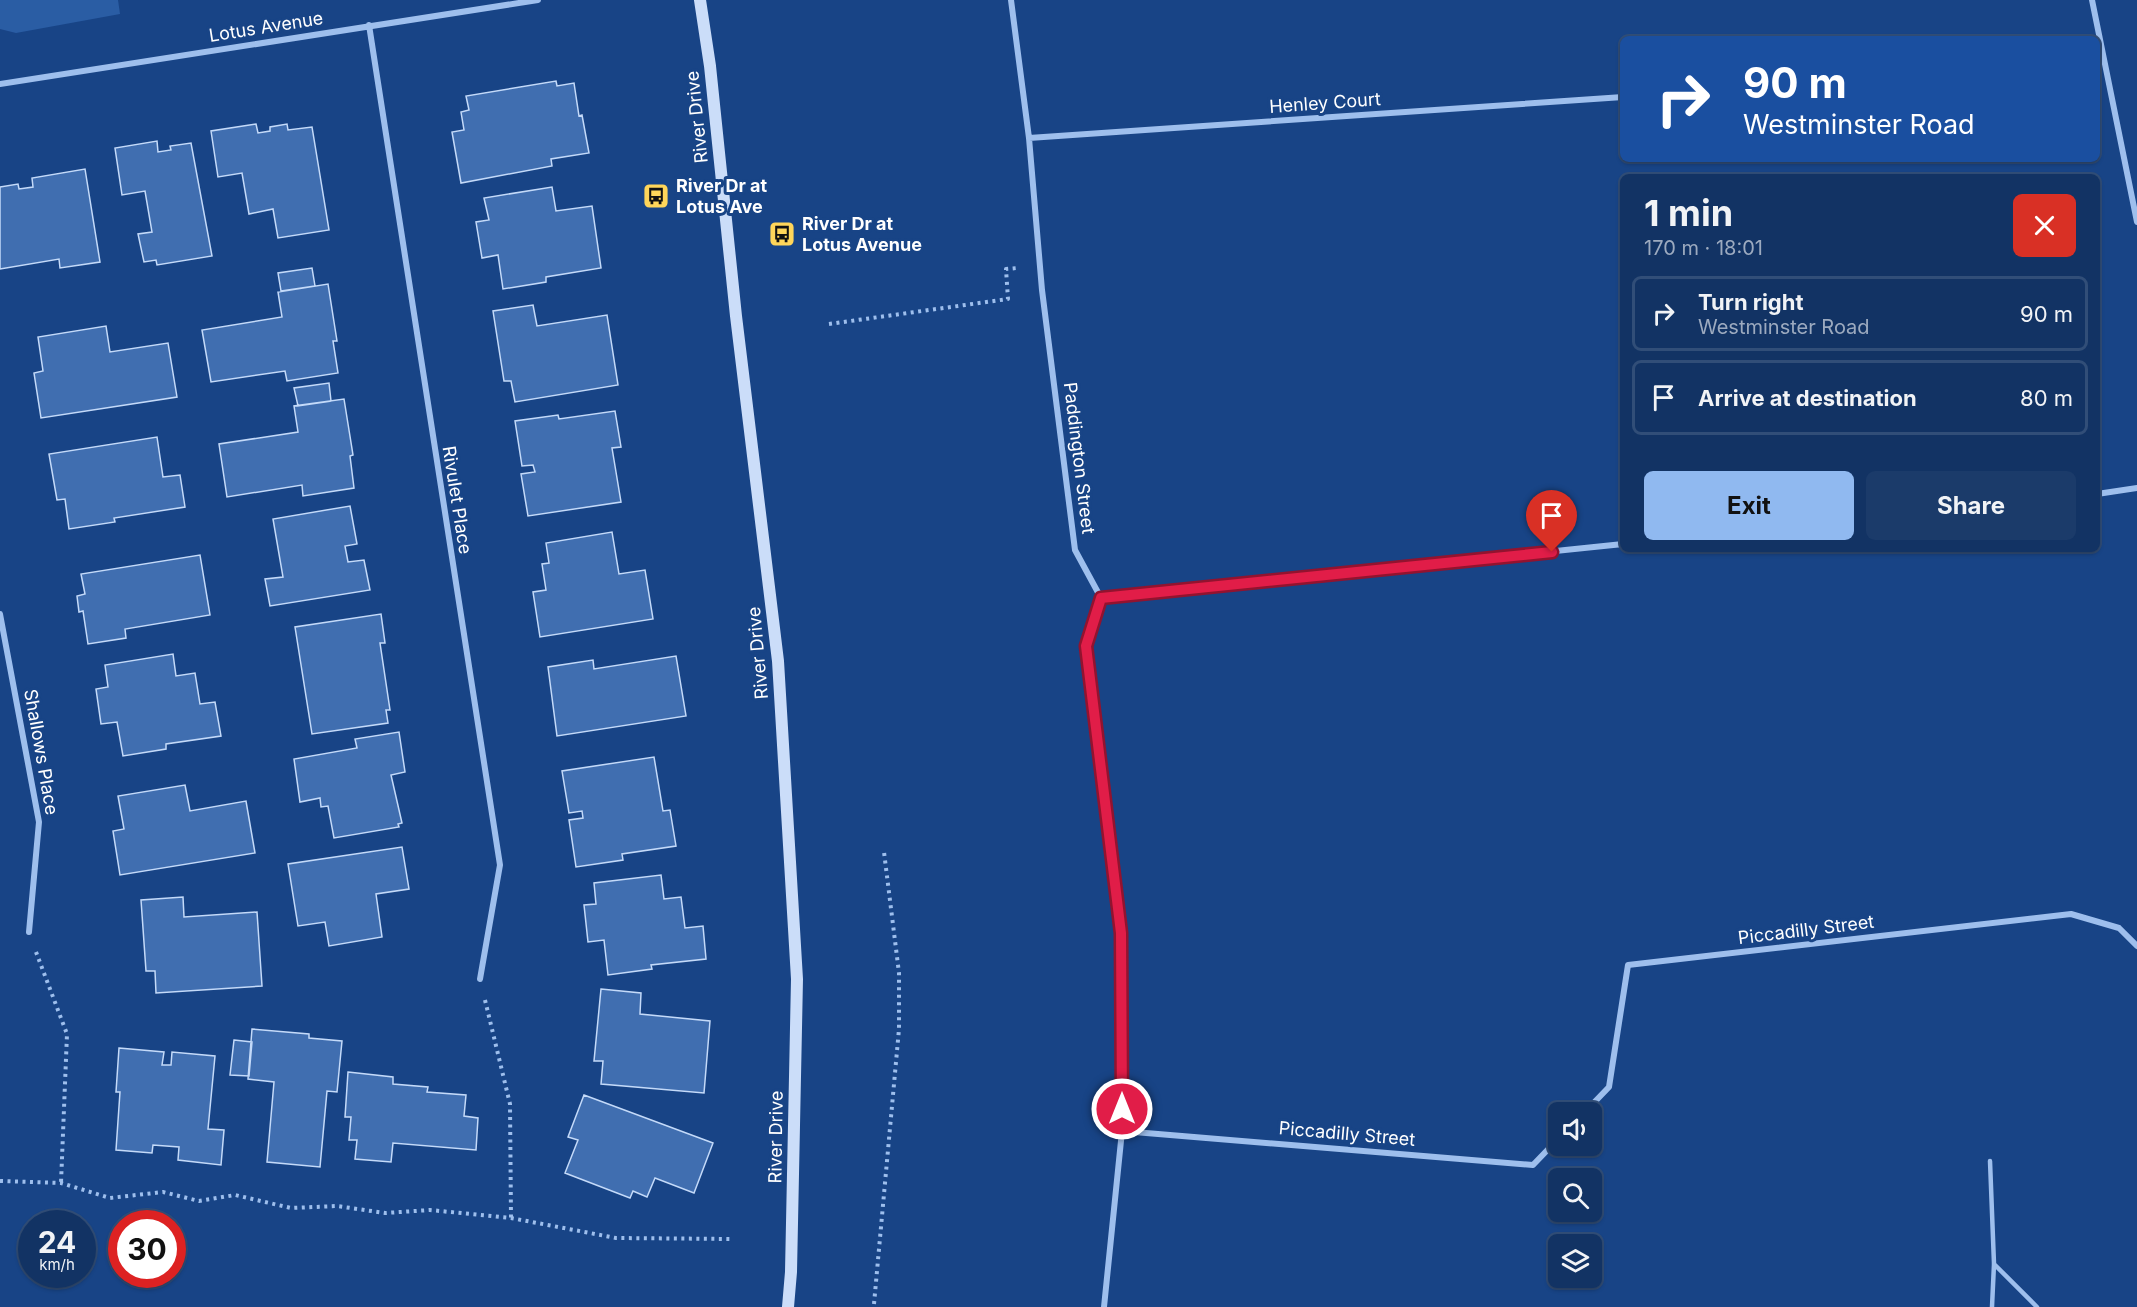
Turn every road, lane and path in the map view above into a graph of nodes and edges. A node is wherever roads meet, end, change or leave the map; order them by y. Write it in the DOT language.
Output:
graph roads {
  1 [pos="538,0"];
  2 [pos="700,0"];
  3 [pos="1011,0"];
  4 [pos="2092,0"];
  5 [pos="369,25"];
  6 [pos="2099,36"];
  7 [pos="2100,39"];
  8 [pos="0,84"];
  9 [pos="1620,97"];
  10 [pos="1029,138"];
  11 [pos="2137,222"];
  12 [pos="1017,268"];
  13 [pos="829,324"];
  14 [pos="2137,488"];
  15 [pos="2100,494"];
  16 [pos="1620,544"];
  17 [pos="1101,598"];
  18 [pos="0,614"];
  19 [pos="884,852"];
  20 [pos="29,932"];
  21 [pos="2137,946"];
  22 [pos="480,979"];
  23 [pos="1595,1102"];
  24 [pos="1122,1131"];
  25 [pos="1548,1149"];
  26 [pos="1990,1161"];
  27 [pos="0,1181"];
  28 [pos="61,1183"];
  29 [pos="511,1218"];
  30 [pos="733,1239"];
  31 [pos="1994,1264"];
  32 [pos="874,1304"];
  33 [pos="788,1307"];
  34 [pos="1104,1307"];
  35 [pos="1992,1307"];
  36 [pos="2037,1307"];
  1 -- 5 [label="street, Lotus Avenue"];
  2 -- 33 [label="main road, River Drive"];
  3 -- 10 [label="street, Paddington Street"];
  4 -- 6 [label="street"];
  5 -- 8 [label="street, Lotus Avenue"];
  5 -- 22 [label="street, Rivulet Place"];
  7 -- 11 [label="street"];
  9 -- 10 [label="street, Henley Court"];
  10 -- 17 [label="street, Paddington Street"];
  12 -- 13 [label="path"];
  14 -- 15 [label="street"];
  16 -- 17 [label="street"];
  17 -- 24 [label="street"];
  18 -- 20 [label="street, Shallows Place"];
  19 -- 32 [label="path"];
  20 -- 28 [label="path"];
  21 -- 23 [label="street, Piccadilly Street"];
  22 -- 29 [label="path"];
  24 -- 25 [label="street, Piccadilly Street"];
  24 -- 34 [label="street"];
  26 -- 31 [label="lane"];
  27 -- 28 [label="path"];
  28 -- 29 [label="path"];
  29 -- 30 [label="path"];
  31 -- 35 [label="lane"];
  31 -- 36 [label="lane"];
}
